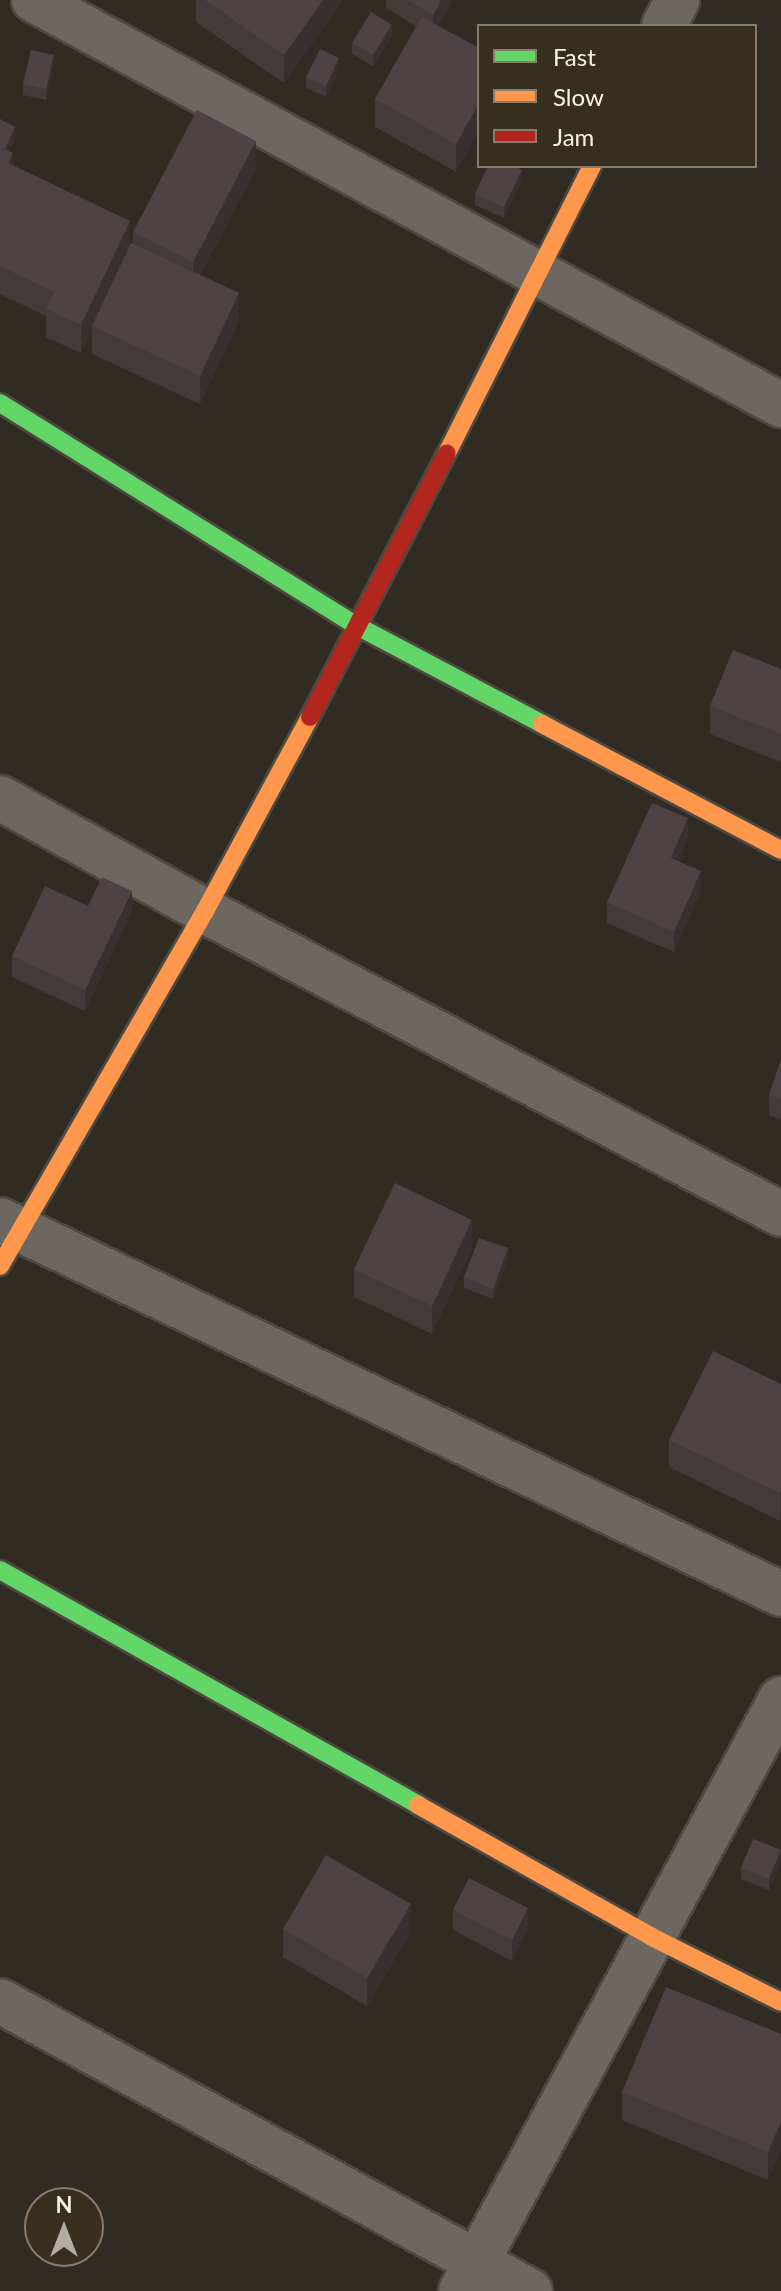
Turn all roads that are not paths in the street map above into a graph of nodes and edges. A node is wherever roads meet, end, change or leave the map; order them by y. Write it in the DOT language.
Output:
graph roads {
  1 [pos="34,0"];
  2 [pos="677,0"];
  3 [pos="665,24"];
  4 [pos="591,168"];
  5 [pos="538,273"];
  6 [pos="0,403"];
  7 [pos="781,405"];
  8 [pos="359,627"];
  9 [pos="0,798"];
  10 [pos="781,850"];
  11 [pos="205,911"];
  12 [pos="781,1214"];
  13 [pos="7,1240"];
  14 [pos="0,1570"];
  15 [pos="781,1594"];
  16 [pos="781,1699"];
  17 [pos="652,1937"];
  18 [pos="0,2001"];
  19 [pos="781,2002"];
  20 [pos="468,2277"];
  21 [pos="530,2291"];
  1 -- 5 [label="street"];
  2 -- 3 [label="street"];
  4 -- 5 [label="street"];
  5 -- 7 [label="street"];
  5 -- 8 [label="street"];
  6 -- 8 [label="street"];
  8 -- 10 [label="street"];
  8 -- 11 [label="street"];
  9 -- 11 [label="street"];
  11 -- 12 [label="street"];
  11 -- 13 [label="street"];
  13 -- 15 [label="street"];
  14 -- 17 [label="street"];
  16 -- 17 [label="street"];
  17 -- 19 [label="street"];
  17 -- 20 [label="street"];
  18 -- 20 [label="street"];
  20 -- 21 [label="street"];
}
